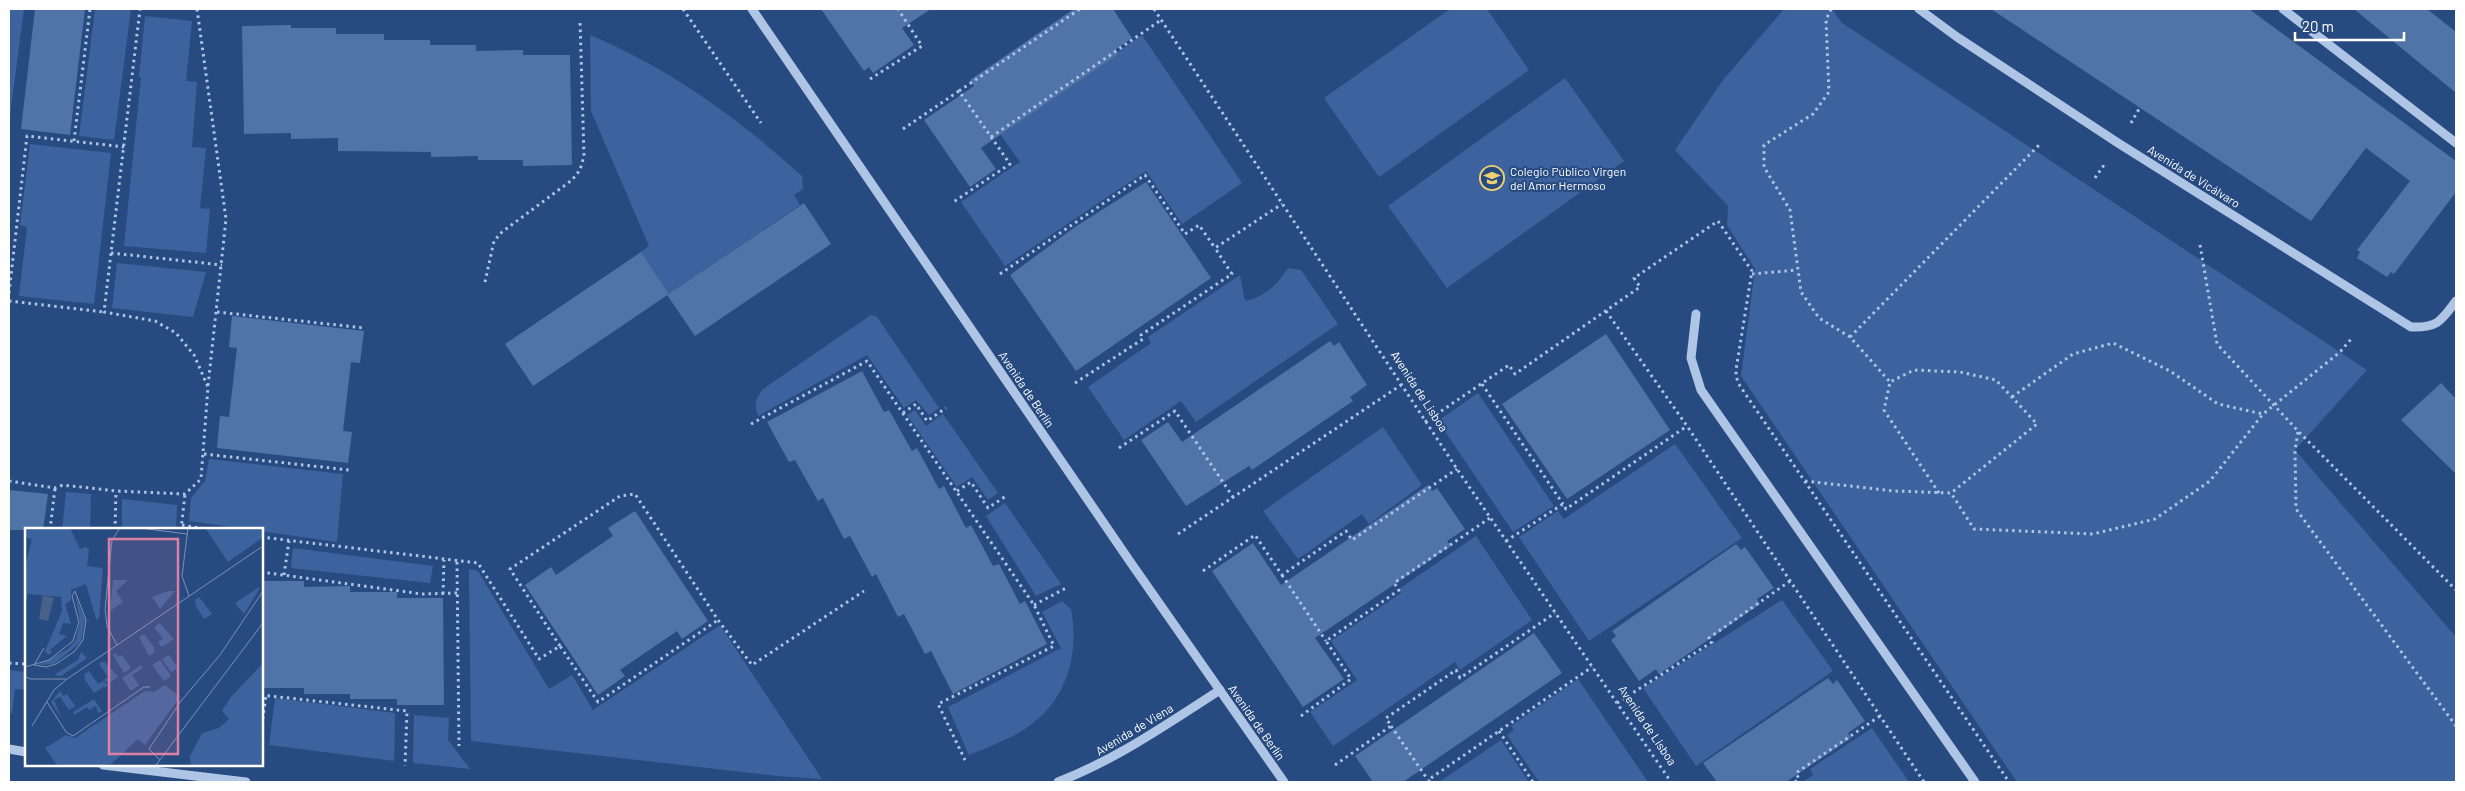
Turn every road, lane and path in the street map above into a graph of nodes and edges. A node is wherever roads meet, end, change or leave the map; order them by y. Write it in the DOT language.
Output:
graph roads {
  1 [pos="90,9"];
  2 [pos="140,9"];
  3 [pos="197,9"];
  4 [pos="683,9"];
  5 [pos="752,9"];
  6 [pos="898,9"];
  7 [pos="1080,9"];
  8 [pos="1154,9"];
  9 [pos="1831,9"];
  10 [pos="1919,9"];
  11 [pos="2283,9"];
  12 [pos="580,20"];
  13 [pos="1162,20"];
  14 [pos="870,79"];
  15 [pos="959,91"];
  16 [pos="761,123"];
  17 [pos="903,129"];
  18 [pos="991,137"];
  19 [pos="74,141"];
  20 [pos="2041,143"];
  21 [pos="2456,143"];
  22 [pos="124,147"];
  23 [pos="952,203"];
  24 [pos="1282,204"];
  25 [pos="2200,245"];
  26 [pos="1215,248"];
  27 [pos="111,253"];
  28 [pos="222,265"];
  29 [pos="1797,270"];
  30 [pos="1000,274"];
  31 [pos="1752,274"];
  32 [pos="485,282"];
  33 [pos="9,293"];
  34 [pos="9,300"];
  35 [pos="2456,300"];
  36 [pos="1606,311"];
  37 [pos="104,312"];
  38 [pos="217,312"];
  39 [pos="1696,314"];
  40 [pos="365,328"];
  41 [pos="1850,337"];
  42 [pos="2352,338"];
  43 [pos="1890,382"];
  44 [pos="1075,383"];
  45 [pos="1482,384"];
  46 [pos="1401,385"];
  47 [pos="208,387"];
  48 [pos="2012,397"];
  49 [pos="2274,405"];
  50 [pos="946,408"];
  51 [pos="903,413"];
  52 [pos="2263,414"];
  53 [pos="1425,422"];
  54 [pos="750,424"];
  55 [pos="1687,426"];
  56 [pos="2298,431"];
  57 [pos="1119,448"];
  58 [pos="204,454"];
  59 [pos="1457,469"];
  60 [pos="349,470"];
  61 [pos="9,481"];
  62 [pos="1805,481"];
  63 [pos="54,488"];
  64 [pos="116,491"];
  65 [pos="957,492"];
  66 [pos="1939,493"];
  67 [pos="1951,493"];
  68 [pos="185,494"];
  69 [pos="1006,496"];
  70 [pos="1233,498"];
  71 [pos="1563,504"];
  72 [pos="1490,518"];
  73 [pos="50,528"];
  74 [pos="114,528"];
  75 [pos="181,528"];
  76 [pos="1178,534"];
  77 [pos="262,537"];
  78 [pos="289,541"];
  79 [pos="1506,541"];
  80 [pos="444,560"];
  81 [pos="457,562"];
  82 [pos="1203,571"];
  83 [pos="262,572"];
  84 [pos="284,575"];
  85 [pos="1282,575"];
  86 [pos="1790,581"];
  87 [pos="1068,587"];
  88 [pos="2456,590"];
  89 [pos="864,591"];
  90 [pos="458,593"];
  91 [pos="443,594"];
  92 [pos="1034,605"];
  93 [pos="1556,613"];
  94 [pos="718,620"];
  95 [pos="1326,641"];
  96 [pos="560,646"];
  97 [pos="9,663"];
  98 [pos="25,664"];
  99 [pos="1592,667"];
  100 [pos="1220,690"];
  101 [pos="264,695"];
  102 [pos="1617,703"];
  103 [pos="1301,716"];
  104 [pos="1880,716"];
  105 [pos="262,720"];
  106 [pos="1391,726"];
  107 [pos="2456,726"];
  108 [pos="1498,731"];
  109 [pos="459,746"];
  110 [pos="9,749"];
  111 [pos="25,752"];
  112 [pos="965,760"];
  113 [pos="1334,765"];
  114 [pos="111,766"];
  115 [pos="405,766"];
  116 [pos="1429,781"];
  117 [pos="246,782"];
  118 [pos="1058,782"];
  119 [pos="1284,782"];
  120 [pos="1533,782"];
  121 [pos="1670,782"];
  122 [pos="1795,782"];
  123 [pos="1924,782"];
  124 [pos="1975,782"];
  125 [pos="2009,782"];
  1 -- 19 [label="path"];
  2 -- 22 [label="path"];
  3 -- 28 [label="path"];
  4 -- 16 [label="path"];
  5 -- 100 [label="street, Avenida de Berlín"];
  6 -- 14 [label="path"];
  7 -- 15 [label="path"];
  8 -- 13 [label="path, Avenida de Lisboa"];
  9 -- 29 [label="path"];
  10 -- 35 [label="street, Avenida de Vicálvaro"];
  11 -- 21 [label="street"];
  12 -- 32 [label="path"];
  13 -- 18 [label="path"];
  13 -- 24 [label="path, Avenida de Lisboa"];
  15 -- 17 [label="path"];
  15 -- 18 [label="path"];
  18 -- 23 [label="path"];
  19 -- 22 [label="path"];
  19 -- 33 [label="path"];
  20 -- 41 [label="path"];
  22 -- 27 [label="path"];
  24 -- 26 [label="path"];
  24 -- 46 [label="path, Avenida de Lisboa"];
  25 -- 49 [label="path"];
  26 -- 30 [label="path"];
  26 -- 44 [label="path"];
  27 -- 28 [label="path"];
  27 -- 37 [label="path"];
  28 -- 38 [label="path"];
  29 -- 31 [label="path"];
  29 -- 41 [label="path"];
  31 -- 36 [label="path"];
  31 -- 62 [label="path"];
  34 -- 37 [label="path"];
  36 -- 45 [label="path"];
  36 -- 55 [label="path"];
  37 -- 47 [label="path"];
  38 -- 40 [label="path"];
  38 -- 47 [label="path"];
  39 -- 124 [label="street"];
  41 -- 43 [label="path"];
  42 -- 49 [label="path"];
  43 -- 48 [label="path"];
  43 -- 66 [label="path"];
  45 -- 53 [label="path"];
  45 -- 71 [label="path"];
  46 -- 53 [label="path, Avenida de Lisboa"];
  46 -- 70 [label="path"];
  47 -- 58 [label="path"];
  48 -- 52 [label="path"];
  48 -- 67 [label="path"];
  49 -- 52 [label="path"];
  49 -- 56 [label="path"];
  50 -- 51 [label="path"];
  51 -- 54 [label="path"];
  51 -- 65 [label="path"];
  52 -- 67 [label="path"];
  53 -- 59 [label="path, Avenida de Lisboa"];
  55 -- 71 [label="path"];
  55 -- 86 [label="path"];
  56 -- 88 [label="path"];
  56 -- 107 [label="path"];
  57 -- 70 [label="path"];
  58 -- 60 [label="path"];
  58 -- 68 [label="path"];
  59 -- 72 [label="path, Avenida de Lisboa"];
  59 -- 85 [label="path"];
  61 -- 63 [label="path"];
  62 -- 66 [label="path"];
  62 -- 125 [label="path"];
  63 -- 64 [label="path"];
  63 -- 73 [label="path"];
  64 -- 68 [label="path"];
  64 -- 74 [label="path"];
  65 -- 69 [label="path"];
  65 -- 92 [label="path"];
  66 -- 67 [label="path"];
  68 -- 75 [label="path"];
  70 -- 76 [label="path"];
  71 -- 79 [label="path"];
  72 -- 79 [label="path, Avenida de Lisboa"];
  72 -- 95 [label="path"];
  77 -- 78 [label="path"];
  78 -- 80 [label="path"];
  78 -- 84 [label="path"];
  79 -- 93 [label="path, Avenida de Lisboa"];
  80 -- 81 [label="path"];
  80 -- 91 [label="path"];
  81 -- 90 [label="path"];
  81 -- 96 [label="path"];
  82 -- 85 [label="path"];
  83 -- 84 [label="path"];
  84 -- 91 [label="path"];
  85 -- 95 [label="path"];
  86 -- 102 [label="path"];
  86 -- 104 [label="path"];
  87 -- 92 [label="path"];
  89 -- 94 [label="path"];
  90 -- 91 [label="path"];
  90 -- 109 [label="path"];
  92 -- 112 [label="path"];
  93 -- 99 [label="path, Avenida de Lisboa"];
  93 -- 106 [label="path"];
  94 -- 96 [label="path"];
  94 -- 96 [label="path"];
  95 -- 103 [label="path"];
  97 -- 98 [label="path"];
  99 -- 102 [label="path, Avenida de Lisboa"];
  99 -- 108 [label="path"];
  100 -- 118 [label="street, Avenida de Viena"];
  100 -- 119 [label="street, Avenida de Berlín"];
  101 -- 105 [label="path"];
  101 -- 115 [label="path"];
  102 -- 121 [label="path, Avenida de Lisboa"];
  104 -- 122 [label="path"];
  104 -- 123 [label="path"];
  106 -- 113 [label="path"];
  106 -- 116 [label="path"];
  108 -- 116 [label="path"];
  108 -- 120 [label="path"];
  110 -- 111 [label="street"];
  114 -- 117 [label="street"];
}
